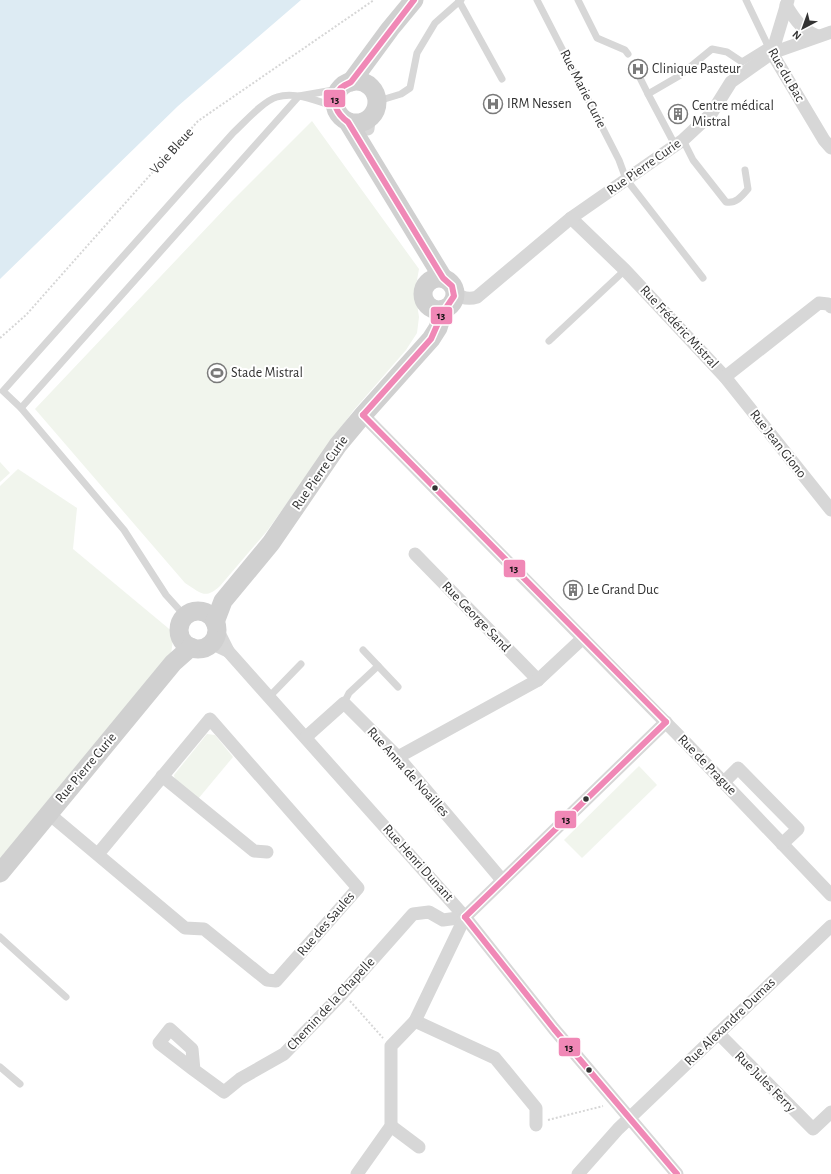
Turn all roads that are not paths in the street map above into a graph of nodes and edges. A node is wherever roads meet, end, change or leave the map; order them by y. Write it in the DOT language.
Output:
graph roads {
  1 [pos="414,0"];
  2 [pos="537,0"];
  3 [pos="578,0"];
  4 [pos="746,0"];
  5 [pos="460,1"];
  6 [pos="787,3"];
  7 [pos="831,32"];
  8 [pos="818,36"];
  9 [pos="376,49"];
  10 [pos="770,50"];
  11 [pos="628,54"];
  12 [pos="633,64"];
  13 [pos="502,79"];
  14 [pos="342,93"];
  15 [pos="374,93"];
  16 [pos="648,94"];
  17 [pos="299,96"];
  18 [pos="348,122"];
  19 [pos="368,124"];
  20 [pos="679,142"];
  21 [pos="831,148"];
  22 [pos="370,159"];
  23 [pos="745,170"];
  24 [pos="626,179"];
  25 [pos="571,218"];
  26 [pos="625,270"];
  27 [pos="702,278"];
  28 [pos="442,284"];
  29 [pos="436,307"];
  30 [pos="831,307"];
  31 [pos="549,341"];
  32 [pos="725,377"];
  33 [pos="21,408"];
  34 [pos="363,414"];
  35 [pos="831,510"];
  36 [pos="415,554"];
  37 [pos="206,624"];
  38 [pos="583,638"];
  39 [pos="186,643"];
  40 [pos="363,650"];
  41 [pos="301,664"];
  42 [pos="378,666"];
  43 [pos="538,680"];
  44 [pos="398,687"];
  45 [pos="269,697"];
  46 [pos="344,703"];
  47 [pos="666,722"];
  48 [pos="306,737"];
  49 [pos="398,757"];
  50 [pos="162,776"];
  51 [pos="724,782"];
  52 [pos="48,813"];
  53 [pos="782,844"];
  54 [pos="267,852"];
  55 [pos="98,854"];
  56 [pos="0,873"];
  57 [pos="502,880"];
  58 [pos="831,895"];
  59 [pos="465,917"];
  60 [pos="831,926"];
  61 [pos="0,937"];
  62 [pos="66,997"];
  63 [pos="415,1021"];
  64 [pos="718,1033"];
  65 [pos="0,1067"];
  66 [pos="194,1070"];
  67 [pos="20,1084"];
  68 [pos="831,1112"];
  69 [pos="629,1118"];
  70 [pos="536,1123"];
  71 [pos="391,1126"];
  72 [pos="419,1146"];
  73 [pos="583,1172"];
  74 [pos="357,1174"];
  75 [pos="677,1174"];
  1 -- 9 [label="street"];
  2 -- 24 [label="lane, Rue Marie Curie"];
  3 -- 11 [label="lane"];
  4 -- 10 [label="lane, Rue du Bac"];
  5 -- 13 [label="lane"];
  5 -- 15 [label="lane"];
  6 -- 8 [label="street"];
  6 -- 10 [label="street"];
  7 -- 8 [label="street, Rue Pierre Curie"];
  8 -- 10 [label="street, Rue Pierre Curie"];
  9 -- 14 [label="street"];
  9 -- 15 [label="street"];
  10 -- 16 [label="lane"];
  10 -- 20 [label="street, Rue Pierre Curie"];
  10 -- 21 [label="street, Rue du Bac"];
  12 -- 16 [label="lane"];
  14 -- 15 [label="street"];
  14 -- 17 [label="lane"];
  14 -- 17 [label="lane"];
  14 -- 18 [label="street"];
  15 -- 19 [label="street"];
  16 -- 20 [label="lane"];
  17 -- 33 [label="lane"];
  17 -- 33 [label="lane"];
  18 -- 19 [label="street"];
  18 -- 22 [label="street"];
  19 -- 22 [label="street"];
  20 -- 23 [label="lane"];
  20 -- 24 [label="street, Rue Pierre Curie"];
  22 -- 28 [label="street"];
  24 -- 25 [label="street, Rue Pierre Curie"];
  24 -- 27 [label="lane, Rue Marie Curie"];
  25 -- 26 [label="street, Rue Frédéric Mistral"];
  25 -- 28 [label="street, Rue Pierre Curie"];
  26 -- 31 [label="lane"];
  26 -- 32 [label="street, Rue Frédéric Mistral"];
  28 -- 29 [label="street"];
  28 -- 29 [label="street"];
  29 -- 34 [label="street, Rue Pierre Curie"];
  30 -- 32 [label="street, Rue Frédéric Mistral"];
  32 -- 35 [label="street, Rue Jean Giono"];
  33 -- 37 [label="lane"];
  34 -- 37 [label="street, Rue Pierre Curie"];
  34 -- 38 [label="street, Rue de Prague"];
  36 -- 43 [label="street, Rue George Sand"];
  37 -- 39 [label="street"];
  37 -- 39 [label="street, Rue Pierre Curie"];
  37 -- 45 [label="street, Rue Henri Dunant"];
  38 -- 43 [label="street"];
  38 -- 47 [label="street, Rue de Prague"];
  39 -- 52 [label="street, Rue Pierre Curie"];
  40 -- 42 [label="lane"];
  41 -- 45 [label="lane"];
  42 -- 44 [label="lane"];
  42 -- 46 [label="lane"];
  43 -- 49 [label="street"];
  45 -- 48 [label="street, Rue Henri Dunant"];
  46 -- 48 [label="street"];
  46 -- 49 [label="street, Rue Anna de Noailles"];
  47 -- 51 [label="street, Rue de Prague"];
  47 -- 57 [label="street"];
  48 -- 59 [label="street, Rue Henri Dunant"];
  49 -- 57 [label="street, Rue Anna de Noailles"];
  50 -- 54 [label="street"];
  50 -- 55 [label="street, Rue des Saules"];
  50 -- 55 [label="street, Rue des Saules"];
  51 -- 53 [label="street, Rue de Prague"];
  51 -- 53 [label="street"];
  52 -- 55 [label="street, Rue des Saules"];
  52 -- 56 [label="street, Rue Pierre Curie"];
  53 -- 58 [label="street, Rue de Prague"];
  57 -- 59 [label="street"];
  59 -- 63 [label="street"];
  59 -- 66 [label="street, Chemin de la Chapelle"];
  59 -- 69 [label="street, Rue Henri Dunant"];
  60 -- 64 [label="street, Rue Alexandre Dumas"];
  61 -- 62 [label="lane"];
  63 -- 70 [label="street"];
  63 -- 71 [label="street"];
  64 -- 68 [label="street, Rue Jules Ferry"];
  64 -- 69 [label="street, Rue Alexandre Dumas"];
  65 -- 67 [label="lane"];
  69 -- 73 [label="street, Rue Alexandre Dumas"];
  69 -- 75 [label="street, Rue Henri Dunant"];
  71 -- 72 [label="street"];
  71 -- 74 [label="street"];
}
